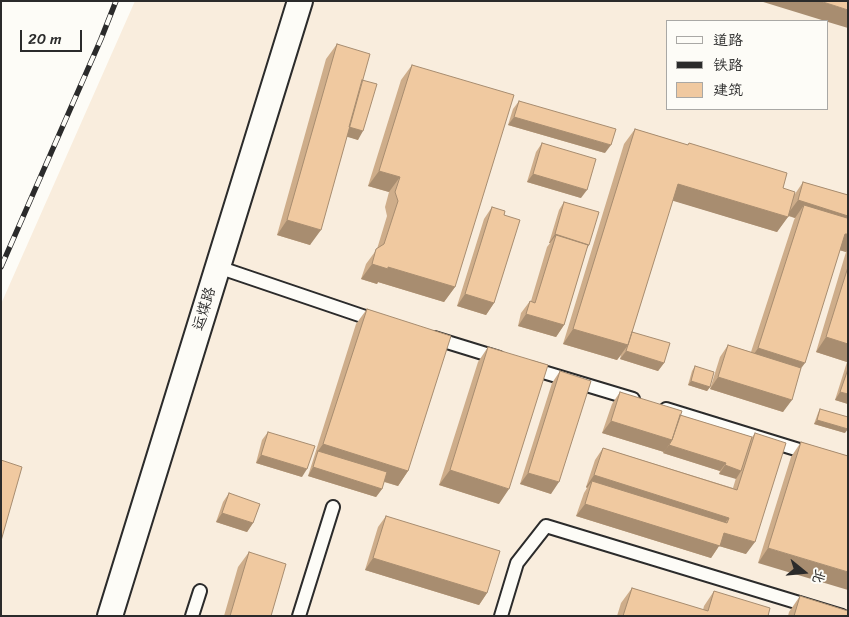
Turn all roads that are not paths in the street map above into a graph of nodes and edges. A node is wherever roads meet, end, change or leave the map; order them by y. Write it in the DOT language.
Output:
graph roads {
  1 [pos="300,1"];
  2 [pos="218,267"];
  3 [pos="389,324"];
  4 [pos="427,336"];
  5 [pos="825,458"];
  6 [pos="333,507"];
  7 [pos="200,590"];
  8 [pos="110,616"];
  9 [pos="192,616"];
  10 [pos="299,616"];
  11 [pos="501,616"];
  12 [pos="842,616"];
  1 -- 2 [label="street, 运煤路"];
  2 -- 3 [label="lane"];
  2 -- 8 [label="street, 运煤路"];
  4 -- 5 [label="lane"];
  6 -- 10 [label="lane"];
  7 -- 9 [label="lane"];
  11 -- 12 [label="lane"];
}
